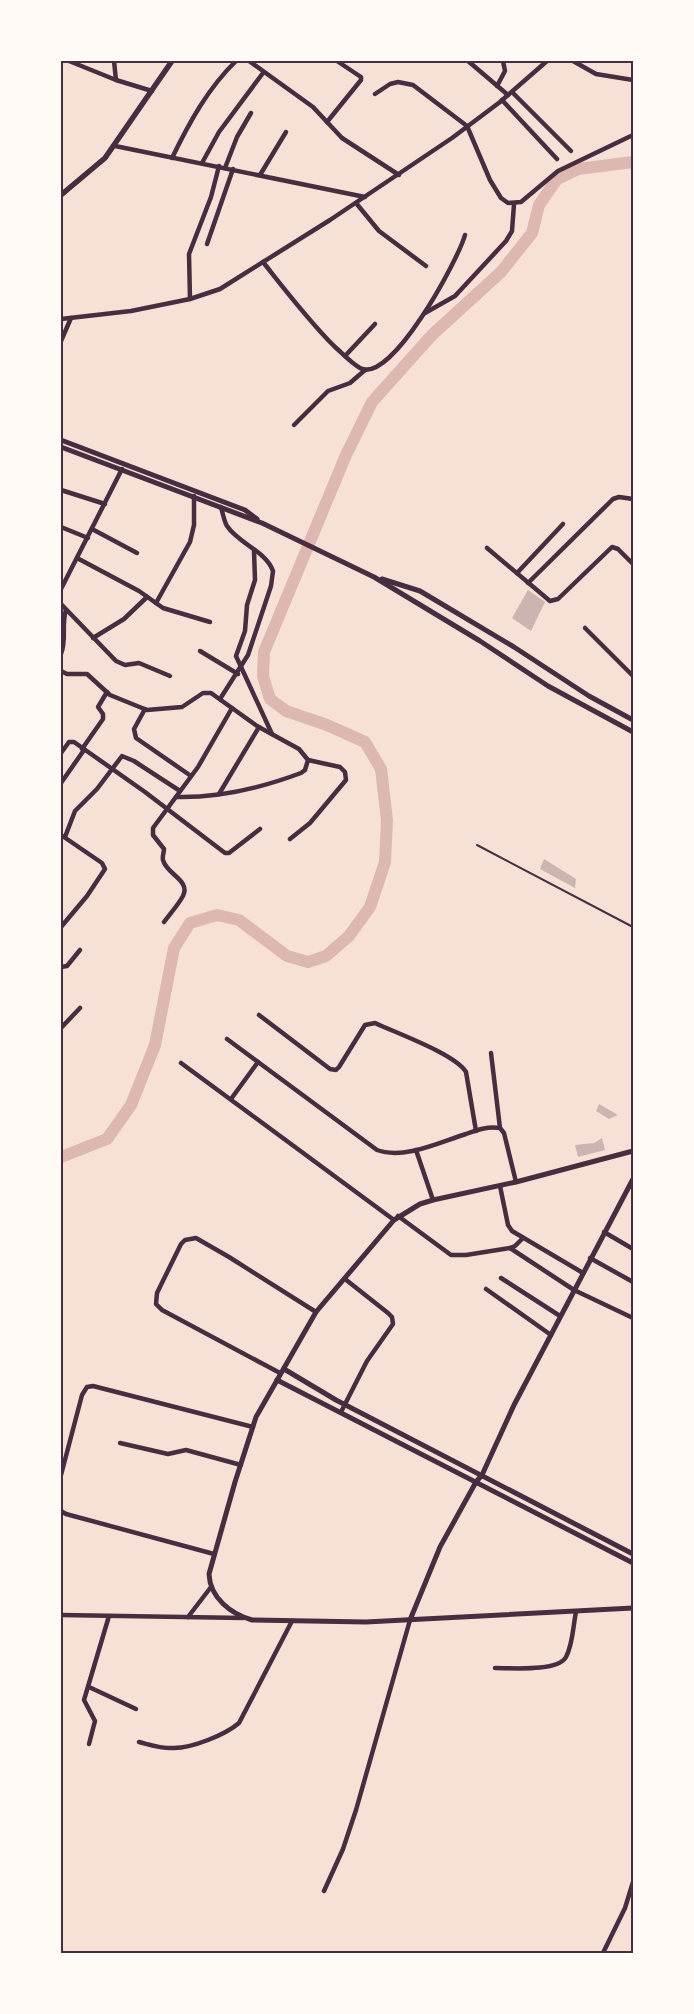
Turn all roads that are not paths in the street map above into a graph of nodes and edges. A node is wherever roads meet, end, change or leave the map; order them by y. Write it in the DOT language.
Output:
graph roads {
  1 [pos="69,61"];
  2 [pos="114,61"];
  3 [pos="172,61"];
  4 [pos="236,61"];
  5 [pos="249,61"];
  6 [pos="337,61"];
  7 [pos="468,61"];
  8 [pos="503,61"];
  9 [pos="547,61"];
  10 [pos="573,61"];
  11 [pos="263,72"];
  12 [pos="116,80"];
  13 [pos="633,80"];
  14 [pos="497,86"];
  15 [pos="152,91"];
  16 [pos="510,93"];
  17 [pos="375,94"];
  18 [pos="502,100"];
  19 [pos="251,113"];
  20 [pos="327,122"];
  21 [pos="468,126"];
  22 [pos="286,132"];
  23 [pos="633,135"];
  24 [pos="115,146"];
  25 [pos="571,151"];
  26 [pos="172,158"];
  27 [pos="557,159"];
  28 [pos="202,163"];
  29 [pos="219,166"];
  30 [pos="225,168"];
  31 [pos="233,169"];
  32 [pos="260,174"];
  33 [pos="399,175"];
  34 [pos="61,195"];
  35 [pos="365,196"];
  36 [pos="356,203"];
  37 [pos="514,204"];
  38 [pos="465,235"];
  39 [pos="207,244"];
  40 [pos="263,262"];
  41 [pos="426,266"];
  42 [pos="190,299"];
  43 [pos="425,313"];
  44 [pos="71,318"];
  45 [pos="61,319"];
  46 [pos="376,324"];
  47 [pos="61,341"];
  48 [pos="345,356"];
  49 [pos="365,370"];
  50 [pos="294,425"];
  51 [pos="61,440"];
  52 [pos="61,447"];
  53 [pos="122,469"];
  54 [pos="61,490"];
  55 [pos="194,496"];
  56 [pos="633,499"];
  57 [pos="105,504"];
  58 [pos="221,507"];
  59 [pos="262,523"];
  60 [pos="563,524"];
  61 [pos="61,527"];
  62 [pos="92,529"];
  63 [pos="88,538"];
  64 [pos="487,548"];
  65 [pos="254,551"];
  66 [pos="137,553"];
  67 [pos="77,558"];
  68 [pos="633,564"];
  69 [pos="517,574"];
  70 [pos="374,577"];
  71 [pos="528,583"];
  72 [pos="61,589"];
  73 [pos="147,597"];
  74 [pos="156,603"];
  75 [pos="61,604"];
  76 [pos="66,610"];
  77 [pos="210,622"];
  78 [pos="585,628"];
  79 [pos="93,638"];
  80 [pos="200,651"];
  81 [pos="61,654"];
  82 [pos="241,668"];
  83 [pos="61,671"];
  84 [pos="238,674"];
  85 [pos="170,676"];
  86 [pos="633,676"];
  87 [pos="106,692"];
  88 [pos="220,699"];
  89 [pos="232,708"];
  90 [pos="145,709"];
  91 [pos="633,720"];
  92 [pos="259,727"];
  93 [pos="633,732"];
  94 [pos="272,734"];
  95 [pos="83,750"];
  96 [pos="61,753"];
  97 [pos="308,760"];
  98 [pos="112,770"];
  99 [pos="192,776"];
  100 [pos="61,783"];
  101 [pos="180,791"];
  102 [pos="219,794"];
  103 [pos="176,797"];
  104 [pos="167,810"];
  105 [pos="260,829"];
  106 [pos="63,836"];
  107 [pos="290,839"];
  108 [pos="477,845"];
  109 [pos="164,922"];
  110 [pos="61,927"];
  111 [pos="633,927"];
  112 [pos="80,950"];
  113 [pos="61,967"];
  114 [pos="80,1008"];
  115 [pos="259,1016"];
  116 [pos="61,1028"];
  117 [pos="227,1039"];
  118 [pos="491,1054"];
  119 [pos="258,1062"];
  120 [pos="181,1063"];
  121 [pos="231,1099"];
  122 [pos="500,1128"];
  123 [pos="476,1131"];
  124 [pos="416,1150"];
  125 [pos="633,1151"];
  126 [pos="633,1179"];
  127 [pos="516,1182"];
  128 [pos="500,1186"];
  129 [pos="631,1190"];
  130 [pos="433,1200"];
  131 [pos="396,1218"];
  132 [pos="604,1232"];
  133 [pos="524,1238"];
  134 [pos="510,1248"];
  135 [pos="633,1248"];
  136 [pos="590,1258"];
  137 [pos="582,1273"];
  138 [pos="501,1278"];
  139 [pos="345,1279"];
  140 [pos="633,1282"];
  141 [pos="486,1289"];
  142 [pos="574,1290"];
  143 [pos="316,1312"];
  144 [pos="560,1316"];
  145 [pos="633,1318"];
  146 [pos="551,1335"];
  147 [pos="282,1371"];
  148 [pos="277,1380"];
  149 [pos="344,1405"];
  150 [pos="341,1412"];
  151 [pos="383,1425"];
  152 [pos="253,1427"];
  153 [pos="379,1432"];
  154 [pos="120,1443"];
  155 [pos="241,1465"];
  156 [pos="61,1475"];
  157 [pos="482,1475"];
  158 [pos="476,1482"];
  159 [pos="61,1511"];
  160 [pos="214,1554"];
  161 [pos="633,1554"];
  162 [pos="633,1563"];
  163 [pos="211,1587"];
  164 [pos="633,1608"];
  165 [pos="576,1612"];
  166 [pos="61,1615"];
  167 [pos="109,1616"];
  168 [pos="188,1617"];
  169 [pos="243,1618"];
  170 [pos="410,1620"];
  171 [pos="292,1621"];
  172 [pos="495,1668"];
  173 [pos="89,1687"];
  174 [pos="136,1709"];
  175 [pos="139,1742"];
  176 [pos="89,1744"];
  177 [pos="633,1882"];
  178 [pos="324,1891"];
  179 [pos="603,1953"];
  1 -- 12 [label="street"];
  2 -- 12 [label="street"];
  3 -- 15 [label="main road"];
  4 -- 26 [label="street"];
  5 -- 11 [label="street"];
  6 -- 20 [label="street"];
  7 -- 14 [label="street"];
  8 -- 14 [label="street"];
  9 -- 16 [label="street"];
  10 -- 13 [label="street"];
  11 -- 20 [label="street"];
  11 -- 28 [label="street"];
  12 -- 15 [label="street"];
  14 -- 16 [label="street"];
  15 -- 24 [label="main road"];
  16 -- 18 [label="street"];
  16 -- 25 [label="street"];
  17 -- 21 [label="street"];
  18 -- 21 [label="street"];
  18 -- 27 [label="street"];
  19 -- 30 [label="street"];
  20 -- 33 [label="street"];
  21 -- 33 [label="street"];
  21 -- 37 [label="street"];
  22 -- 32 [label="street"];
  23 -- 37 [label="street"];
  24 -- 26 [label="street"];
  24 -- 34 [label="main road"];
  26 -- 28 [label="street"];
  28 -- 29 [label="street"];
  29 -- 30 [label="street"];
  29 -- 42 [label="street"];
  30 -- 31 [label="street"];
  31 -- 32 [label="street"];
  31 -- 39 [label="street"];
  32 -- 35 [label="street"];
  33 -- 35 [label="street"];
  35 -- 36 [label="street"];
  36 -- 40 [label="street"];
  36 -- 41 [label="street"];
  37 -- 43 [label="street"];
  38 -- 43 [label="street"];
  40 -- 42 [label="street"];
  40 -- 48 [label="street"];
  42 -- 44 [label="street"];
  43 -- 49 [label="street"];
  44 -- 45 [label="street"];
  44 -- 47 [label="street"];
  46 -- 48 [label="street"];
  48 -- 49 [label="street"];
  49 -- 50 [label="street"];
  51 -- 59 [label="street"];
  52 -- 53 [label="street"];
  53 -- 55 [label="street"];
  53 -- 57 [label="street"];
  54 -- 57 [label="street"];
  55 -- 58 [label="street"];
  55 -- 74 [label="street"];
  56 -- 71 [label="street"];
  57 -- 62 [label="street"];
  58 -- 59 [label="street"];
  58 -- 65 [label="street"];
  59 -- 70 [label="street"];
  60 -- 69 [label="street"];
  61 -- 63 [label="street"];
  62 -- 63 [label="street"];
  62 -- 66 [label="street"];
  63 -- 67 [label="street"];
  64 -- 69 [label="street"];
  65 -- 82 [label="street"];
  65 -- 82 [label="street"];
  67 -- 72 [label="street"];
  67 -- 73 [label="street"];
  68 -- 71 [label="street"];
  69 -- 71 [label="street"];
  70 -- 91 [label="street"];
  70 -- 93 [label="street"];
  73 -- 74 [label="street"];
  73 -- 79 [label="street"];
  74 -- 77 [label="street"];
  75 -- 76 [label="street"];
  76 -- 79 [label="street"];
  76 -- 81 [label="street"];
  78 -- 86 [label="street"];
  79 -- 85 [label="street"];
  80 -- 84 [label="street"];
  82 -- 84 [label="street"];
  82 -- 94 [label="street"];
  83 -- 87 [label="street"];
  84 -- 88 [label="street"];
  87 -- 90 [label="street"];
  87 -- 95 [label="street"];
  88 -- 89 [label="street"];
  88 -- 90 [label="street"];
  89 -- 92 [label="street"];
  89 -- 99 [label="street"];
  90 -- 99 [label="street"];
  92 -- 94 [label="street"];
  92 -- 102 [label="street"];
  94 -- 97 [label="street"];
  95 -- 96 [label="street"];
  95 -- 98 [label="street"];
  95 -- 100 [label="street"];
  97 -- 102 [label="street"];
  97 -- 107 [label="street"];
  98 -- 101 [label="street"];
  98 -- 104 [label="street"];
  98 -- 106 [label="street"];
  99 -- 101 [label="street"];
  101 -- 103 [label="street"];
  102 -- 103 [label="street"];
  103 -- 104 [label="street"];
  104 -- 105 [label="street"];
  104 -- 109 [label="street"];
  106 -- 110 [label="street"];
  108 -- 111 [label="lane"];
  112 -- 113 [label="street"];
  114 -- 116 [label="street"];
  115 -- 123 [label="street"];
  117 -- 119 [label="street"];
  118 -- 122 [label="street"];
  119 -- 121 [label="street"];
  119 -- 124 [label="street"];
  120 -- 121 [label="street"];
  121 -- 131 [label="street"];
  122 -- 123 [label="street"];
  122 -- 127 [label="street"];
  123 -- 124 [label="street"];
  124 -- 130 [label="street"];
  125 -- 127 [label="street"];
  126 -- 129 [label="street"];
  127 -- 128 [label="street"];
  128 -- 130 [label="street"];
  128 -- 133 [label="street"];
  129 -- 132 [label="street"];
  130 -- 131 [label="street"];
  131 -- 134 [label="street"];
  131 -- 139 [label="street"];
  132 -- 135 [label="street"];
  132 -- 136 [label="street"];
  133 -- 134 [label="street"];
  133 -- 137 [label="street"];
  134 -- 142 [label="street"];
  136 -- 137 [label="street"];
  136 -- 140 [label="street"];
  137 -- 142 [label="street"];
  138 -- 144 [label="street"];
  139 -- 143 [label="street"];
  139 -- 149 [label="street"];
  141 -- 146 [label="street"];
  142 -- 144 [label="street"];
  142 -- 145 [label="street"];
  143 -- 147 [label="street"];
  143 -- 147 [label="street"];
  144 -- 146 [label="street"];
  146 -- 157 [label="street"];
  147 -- 148 [label="street"];
  147 -- 149 [label="street"];
  148 -- 150 [label="street"];
  148 -- 152 [label="street"];
  149 -- 150 [label="street"];
  149 -- 151 [label="street"];
  150 -- 153 [label="street"];
  151 -- 153 [label="street"];
  151 -- 157 [label="street"];
  152 -- 155 [label="street"];
  152 -- 156 [label="street"];
  153 -- 158 [label="street"];
  154 -- 155 [label="street"];
  155 -- 160 [label="street"];
  157 -- 158 [label="street"];
  157 -- 161 [label="street"];
  158 -- 162 [label="street"];
  158 -- 170 [label="street"];
  159 -- 160 [label="street"];
  160 -- 163 [label="street"];
  163 -- 168 [label="street"];
  163 -- 169 [label="street"];
  164 -- 165 [label="street"];
  165 -- 170 [label="street"];
  165 -- 172 [label="street"];
  166 -- 167 [label="street"];
  167 -- 168 [label="street"];
  167 -- 173 [label="street"];
  168 -- 169 [label="street"];
  169 -- 171 [label="street"];
  170 -- 171 [label="street"];
  170 -- 178 [label="street"];
  171 -- 175 [label="street"];
  173 -- 174 [label="street"];
  173 -- 176 [label="street"];
  177 -- 179 [label="street"];
}
